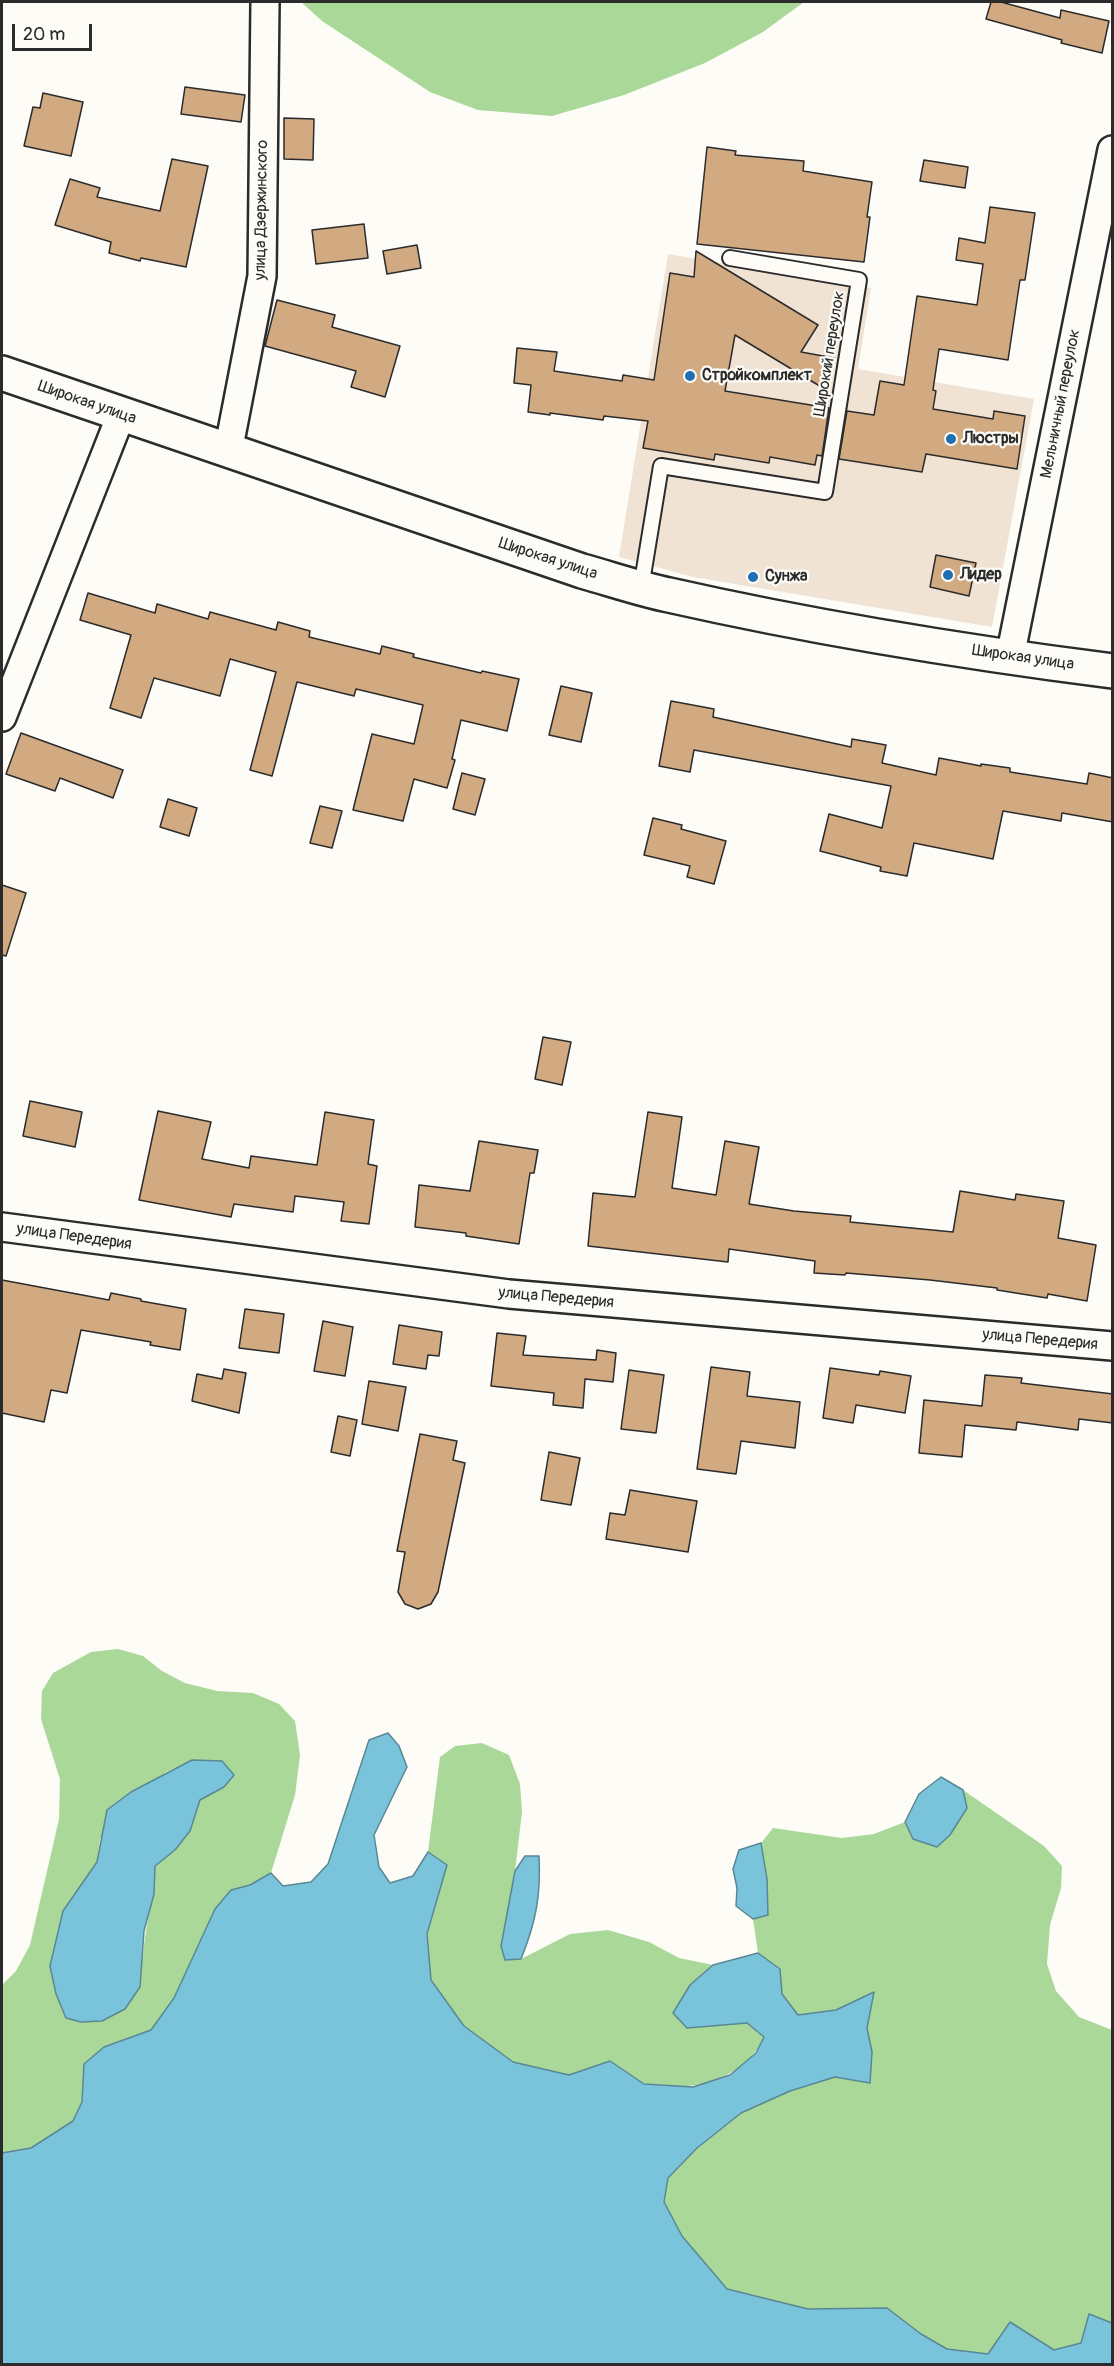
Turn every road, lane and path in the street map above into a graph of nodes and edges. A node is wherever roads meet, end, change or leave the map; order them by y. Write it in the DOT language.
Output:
graph roads {
  1 [pos="265,2"];
  2 [pos="1113,150"];
  3 [pos="730,258"];
  4 [pos="2,373"];
  5 [pos="121,415"];
  6 [pos="228,452"];
  7 [pos="641,588"];
  8 [pos="1010,657"];
  9 [pos="1113,671"];
  10 [pos="2,717"];
  11 [pos="2,1227"];
  12 [pos="1113,1346"];
  1 -- 6 [label="street, улица Дзержинского"];
  2 -- 8 [label="street, Мельничный переулок"];
  3 -- 7 [label="lane, Широкий переулок"];
  4 -- 5 [label="street, Широкая улица"];
  5 -- 6 [label="street, Широкая улица"];
  5 -- 10 [label="street"];
  6 -- 7 [label="street, Широкая улица"];
  7 -- 8 [label="street, Широкая улица"];
  8 -- 9 [label="street, Широкая улица"];
  11 -- 12 [label="street, улица Передерия"];
}
